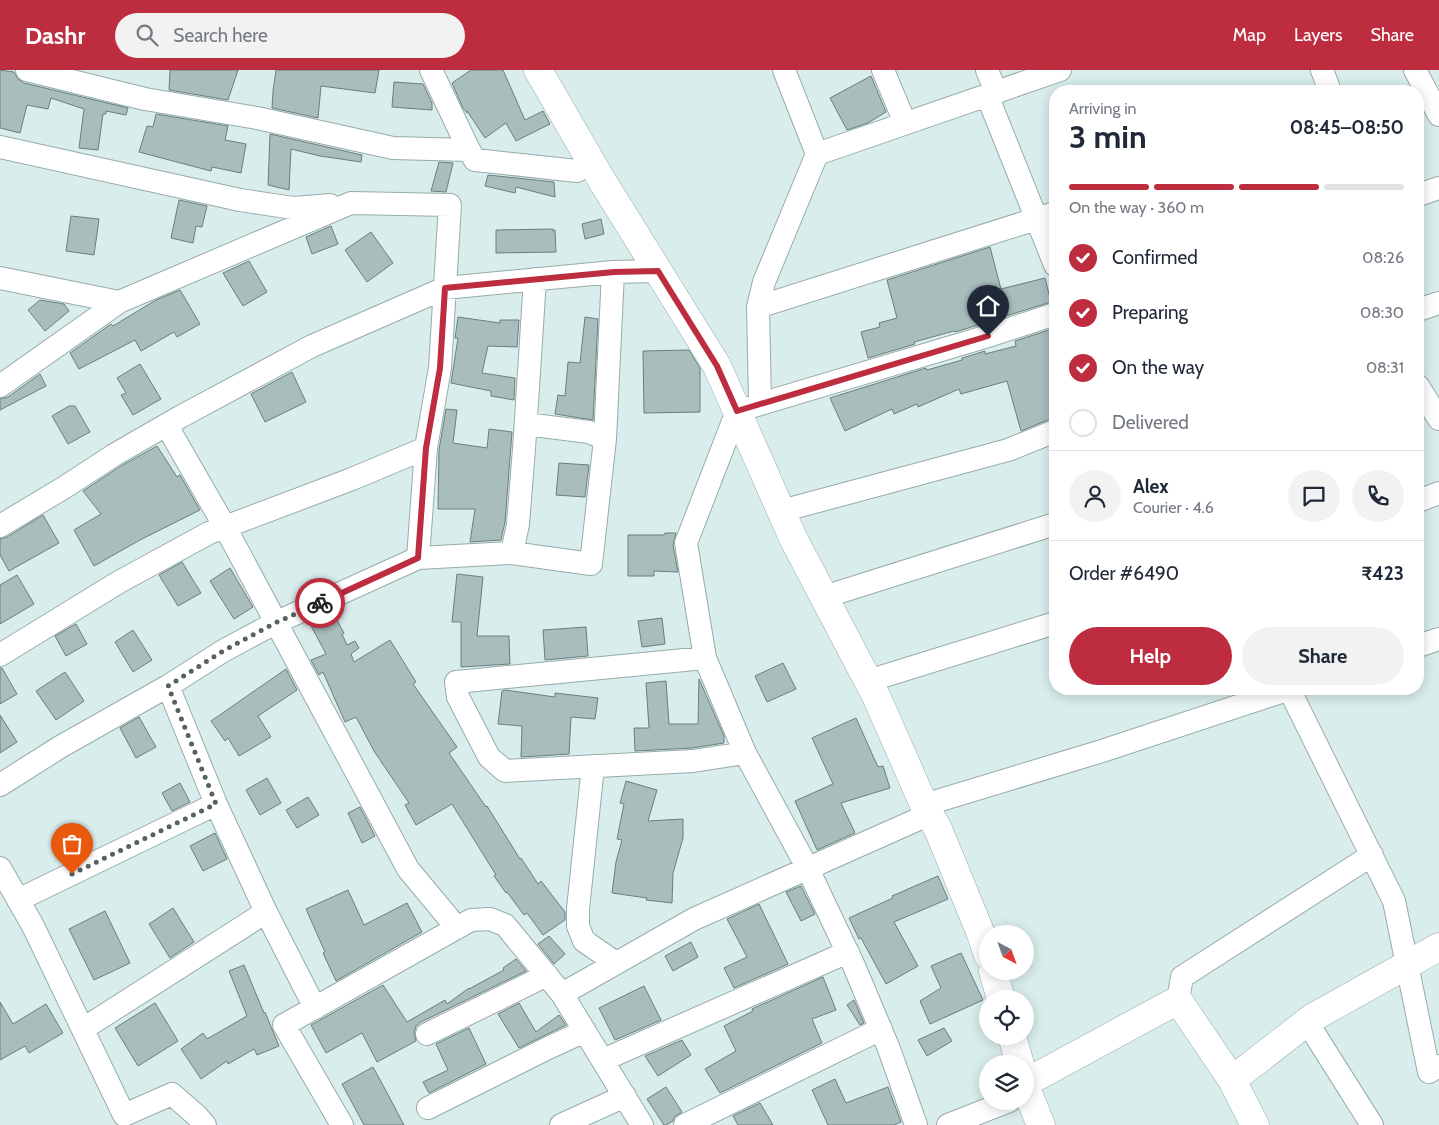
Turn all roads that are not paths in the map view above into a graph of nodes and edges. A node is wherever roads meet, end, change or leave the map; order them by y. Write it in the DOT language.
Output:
graph roads {
  1 [pos="27,70"];
  2 [pos="431,70"];
  3 [pos="538,70"];
  4 [pos="784,70"];
  5 [pos="883,70"];
  6 [pos="986,70"];
  7 [pos="1060,70"];
  8 [pos="1322,70"];
  9 [pos="1415,70"];
  10 [pos="1328,85"];
  11 [pos="1423,85"];
  12 [pos="1424,87"];
  13 [pos="991,94"];
  14 [pos="1439,115"];
  15 [pos="905,123"];
  16 [pos="0,147"];
  17 [pos="469,150"];
  18 [pos="817,154"];
  19 [pos="590,162"];
  20 [pos="1439,188"];
  21 [pos="1424,193"];
  22 [pos="351,203"];
  23 [pos="1046,216"];
  24 [pos="1049,232"];
  25 [pos="658,271"];
  26 [pos="614,272"];
  27 [pos="0,278"];
  28 [pos="536,279"];
  29 [pos="445,288"];
  30 [pos="119,302"];
  31 [pos="1439,303"];
  32 [pos="758,307"];
  33 [pos="1424,308"];
  34 [pos="1049,316"];
  35 [pos="0,386"];
  36 [pos="1424,399"];
  37 [pos="748,408"];
  38 [pos="1439,420"];
  39 [pos="526,424"];
  40 [pos="167,426"];
  41 [pos="1049,433"];
  42 [pos="605,439"];
  43 [pos="426,448"];
  44 [pos="1439,493"];
  45 [pos="1424,499"];
  46 [pos="781,511"];
  47 [pos="0,526"];
  48 [pos="1049,526"];
  49 [pos="225,527"];
  50 [pos="512,553"];
  51 [pos="418,558"];
  52 [pos="824,597"];
  53 [pos="275,623"];
  54 [pos="1049,625"];
  55 [pos="0,655"];
  56 [pos="705,658"];
  57 [pos="868,681"];
  58 [pos="168,686"];
  59 [pos="1271,695"];
  60 [pos="1292,695"];
  61 [pos="745,753"];
  62 [pos="593,766"];
  63 [pos="0,785"];
  64 [pos="216,804"];
  65 [pos="927,809"];
  66 [pos="1372,855"];
  67 [pos="807,867"];
  68 [pos="0,868"];
  69 [pos="18,900"];
  70 [pos="266,912"];
  71 [pos="457,928"];
  72 [pos="979,929"];
  73 [pos="1439,947"];
  74 [pos="848,952"];
  75 [pos="616,963"];
  76 [pos="1406,965"];
  77 [pos="547,975"];
  78 [pos="562,994"];
  79 [pos="1178,1000"];
  80 [pos="315,1008"];
  81 [pos="1307,1022"];
  82 [pos="83,1029"];
  83 [pos="881,1029"];
  84 [pos="585,1031"];
  85 [pos="427,1034"];
  86 [pos="603,1060"];
  87 [pos="1439,1066"];
  88 [pos="1232,1080"];
  89 [pos="1034,1085"];
  90 [pos="625,1096"];
  91 [pos="428,1108"];
  92 [pos="982,1110"];
  93 [pos="1032,1110"];
  94 [pos="117,1120"];
  95 [pos="205,1125"];
  96 [pos="342,1125"];
  97 [pos="561,1125"];
  98 [pos="642,1125"];
  99 [pos="685,1125"];
  100 [pos="916,1125"];
  101 [pos="948,1125"];
  102 [pos="1041,1125"];
  103 [pos="1255,1125"];
  104 [pos="1372,1125"];
  1 -- 17 [label="street"];
  2 -- 17 [label="street"];
  3 -- 19 [label="street"];
  4 -- 18 [label="street"];
  5 -- 15 [label="street"];
  6 -- 13 [label="street"];
  7 -- 13 [label="street"];
  8 -- 10 [label="street"];
  9 -- 11 [label="street"];
  12 -- 14 [label="street"];
  13 -- 15 [label="street"];
  13 -- 23 [label="street"];
  15 -- 18 [label="street"];
  16 -- 22 [label="street"];
  17 -- 19 [label="street"];
  18 -- 32 [label="street"];
  19 -- 25 [label="street"];
  20 -- 21 [label="street"];
  22 -- 29 [label="street"];
  22 -- 30 [label="street"];
  23 -- 24 [label="street"];
  23 -- 32 [label="street"];
  25 -- 26 [label="street"];
  25 -- 37 [label="street"];
  26 -- 28 [label="street"];
  26 -- 42 [label="street"];
  27 -- 30 [label="street"];
  28 -- 29 [label="street"];
  28 -- 39 [label="street"];
  29 -- 40 [label="street"];
  29 -- 43 [label="street"];
  30 -- 35 [label="street"];
  31 -- 33 [label="street"];
  32 -- 37 [label="street"];
  34 -- 37 [label="street"];
  36 -- 38 [label="street"];
  37 -- 46 [label="street"];
  37 -- 56 [label="street"];
  39 -- 42 [label="street"];
  39 -- 50 [label="street"];
  40 -- 47 [label="street"];
  40 -- 49 [label="street"];
  41 -- 46 [label="street"];
  42 -- 50 [label="street"];
  43 -- 49 [label="street"];
  43 -- 51 [label="street"];
  44 -- 45 [label="street"];
  46 -- 52 [label="street"];
  48 -- 52 [label="street"];
  49 -- 53 [label="street"];
  49 -- 55 [label="street"];
  50 -- 51 [label="street"];
  51 -- 53 [label="street"];
  52 -- 57 [label="street"];
  53 -- 58 [label="street"];
  53 -- 71 [label="street"];
  54 -- 57 [label="street"];
  56 -- 61 [label="street"];
  56 -- 62 [label="street"];
  57 -- 65 [label="street"];
  58 -- 63 [label="street"];
  58 -- 64 [label="street"];
  59 -- 65 [label="street"];
  60 -- 66 [label="street"];
  61 -- 62 [label="street"];
  61 -- 67 [label="street"];
  62 -- 75 [label="street"];
  64 -- 69 [label="street"];
  64 -- 70 [label="street"];
  65 -- 67 [label="street"];
  65 -- 72 [label="street"];
  66 -- 76 [label="street"];
  66 -- 79 [label="street"];
  67 -- 74 [label="street"];
  67 -- 75 [label="street"];
  68 -- 69 [label="street"];
  69 -- 82 [label="street"];
  70 -- 80 [label="street"];
  70 -- 82 [label="street"];
  71 -- 77 [label="street"];
  71 -- 80 [label="street"];
  73 -- 76 [label="street"];
  74 -- 83 [label="street"];
  74 -- 86 [label="street"];
  75 -- 78 [label="street"];
  76 -- 81 [label="street"];
  76 -- 87 [label="street"];
  77 -- 78 [label="street"];
  77 -- 85 [label="street"];
  78 -- 84 [label="street"];
  79 -- 88 [label="street"];
  79 -- 89 [label="street"];
  80 -- 96 [label="street"];
  81 -- 88 [label="street"];
  81 -- 104 [label="street"];
  82 -- 94 [label="street"];
  83 -- 99 [label="street"];
  83 -- 100 [label="street"];
  84 -- 86 [label="street"];
  84 -- 91 [label="street"];
  86 -- 90 [label="street"];
  88 -- 103 [label="street"];
  90 -- 97 [label="street"];
  90 -- 98 [label="street"];
  92 -- 101 [label="street"];
  93 -- 102 [label="street"];
  94 -- 95 [label="street"];
}
